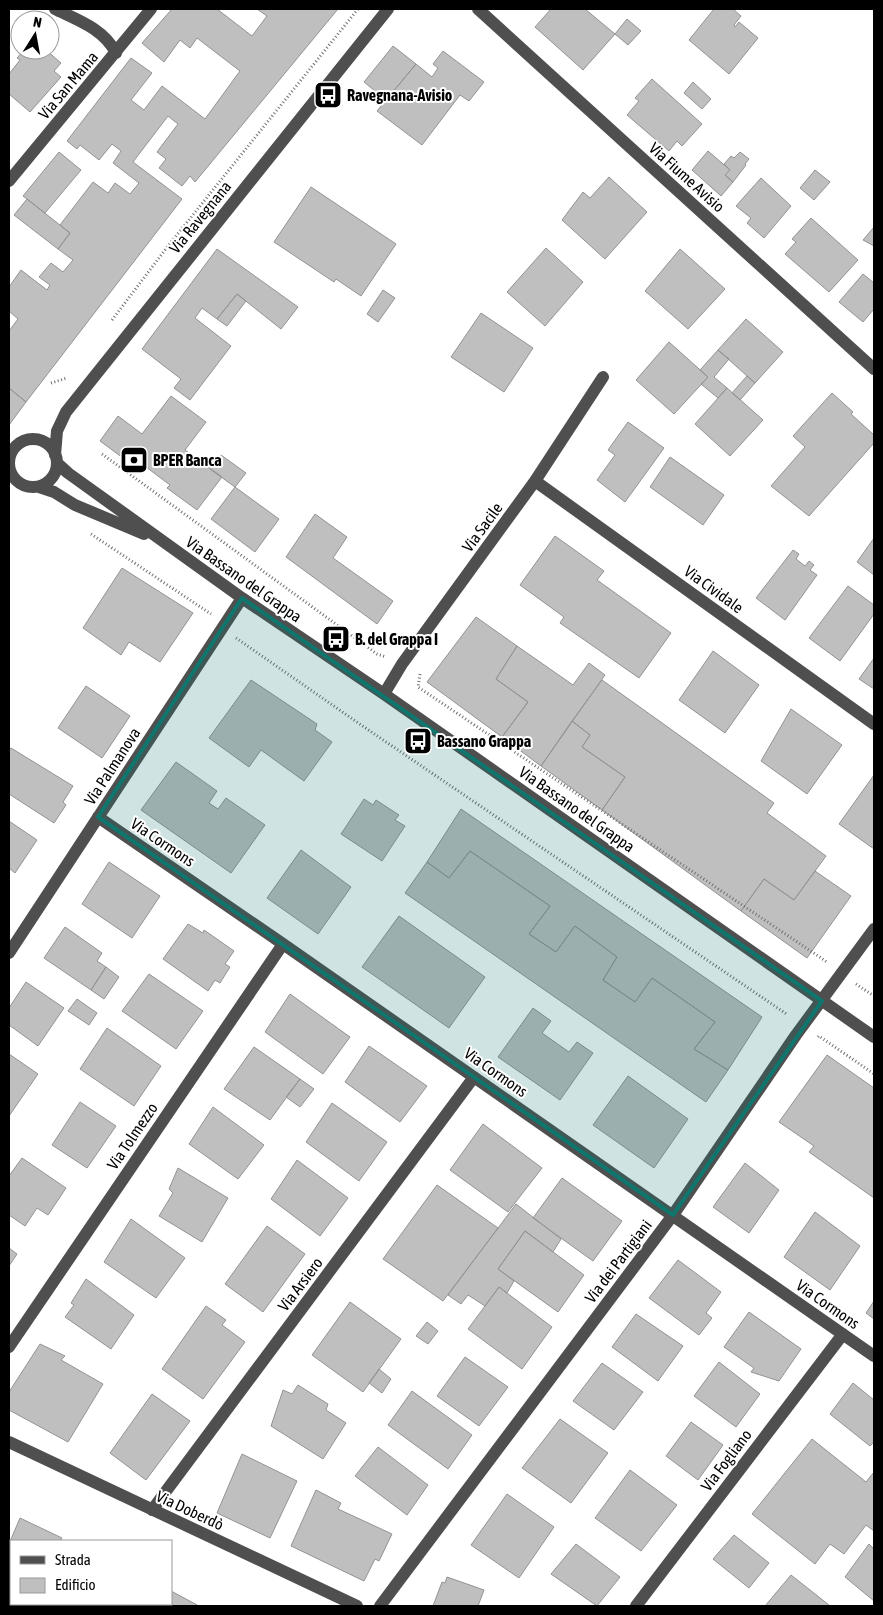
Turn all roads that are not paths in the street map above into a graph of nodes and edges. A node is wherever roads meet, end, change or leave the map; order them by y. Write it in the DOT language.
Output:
graph roads {
  1 [pos="55,9"];
  2 [pos="151,9"];
  3 [pos="388,9"];
  4 [pos="478,9"];
  5 [pos="116,53"];
  6 [pos="9,180"];
  7 [pos="874,369"];
  8 [pos="603,377"];
  9 [pos="56,459"];
  10 [pos="9,461"];
  11 [pos="535,481"];
  12 [pos="23,485"];
  13 [pos="39,487"];
  14 [pos="9,490"];
  15 [pos="162,541"];
  16 [pos="242,598"];
  17 [pos="384,694"];
  18 [pos="874,724"];
  19 [pos="98,818"];
  20 [pos="874,929"];
  21 [pos="283,944"];
  22 [pos="9,953"];
  23 [pos="822,1001"];
  24 [pos="874,1037"];
  25 [pos="474,1077"];
  26 [pos="673,1215"];
  27 [pos="843,1334"];
  28 [pos="9,1347"];
  29 [pos="874,1356"];
  30 [pos="9,1442"];
  31 [pos="152,1510"];
  32 [pos="357,1606"];
  33 [pos="380,1606"];
  34 [pos="636,1606"];
  1 -- 5 [label="street"];
  2 -- 5 [label="street, Via San Mama"];
  3 -- 9 [label="street, Via Ravegnana"];
  4 -- 7 [label="street, Via Fiume Avisio"];
  5 -- 6 [label="street, Via San Mama"];
  8 -- 11 [label="street, Via Sacile"];
  9 -- 10 [label="street"];
  9 -- 13 [label="street"];
  9 -- 15 [label="street, Via Bassano del Grappa"];
  10 -- 12 [label="street"];
  11 -- 17 [label="street, Via Sacile"];
  11 -- 18 [label="street, Via Cividale"];
  12 -- 13 [label="street"];
  12 -- 14 [label="street"];
  13 -- 15 [label="street, Via Bassano del Grappa"];
  15 -- 16 [label="street, Via Bassano del Grappa"];
  16 -- 17 [label="street, Via Bassano del Grappa"];
  16 -- 19 [label="street, Via Palmanova"];
  17 -- 23 [label="street, Via Bassano del Grappa"];
  19 -- 21 [label="street, Via Cormons"];
  19 -- 22 [label="street, Via Palmanova"];
  20 -- 23 [label="street, Via dei Partigiani"];
  21 -- 25 [label="street, Via Cormons"];
  21 -- 28 [label="street, Via Tolmezzo"];
  23 -- 24 [label="street, Via Bassano del Grappa"];
  23 -- 26 [label="street, Via dei Partigiani"];
  25 -- 26 [label="street, Via Cormons"];
  25 -- 31 [label="street, Via Arsiero"];
  26 -- 27 [label="street, Via Cormons"];
  26 -- 33 [label="street, Via dei Partigiani"];
  27 -- 29 [label="street, Via Cormons"];
  27 -- 34 [label="street, Via Fogliano"];
  30 -- 31 [label="street, Via Doberdò"];
  31 -- 32 [label="street, Via Doberdò"];
}
